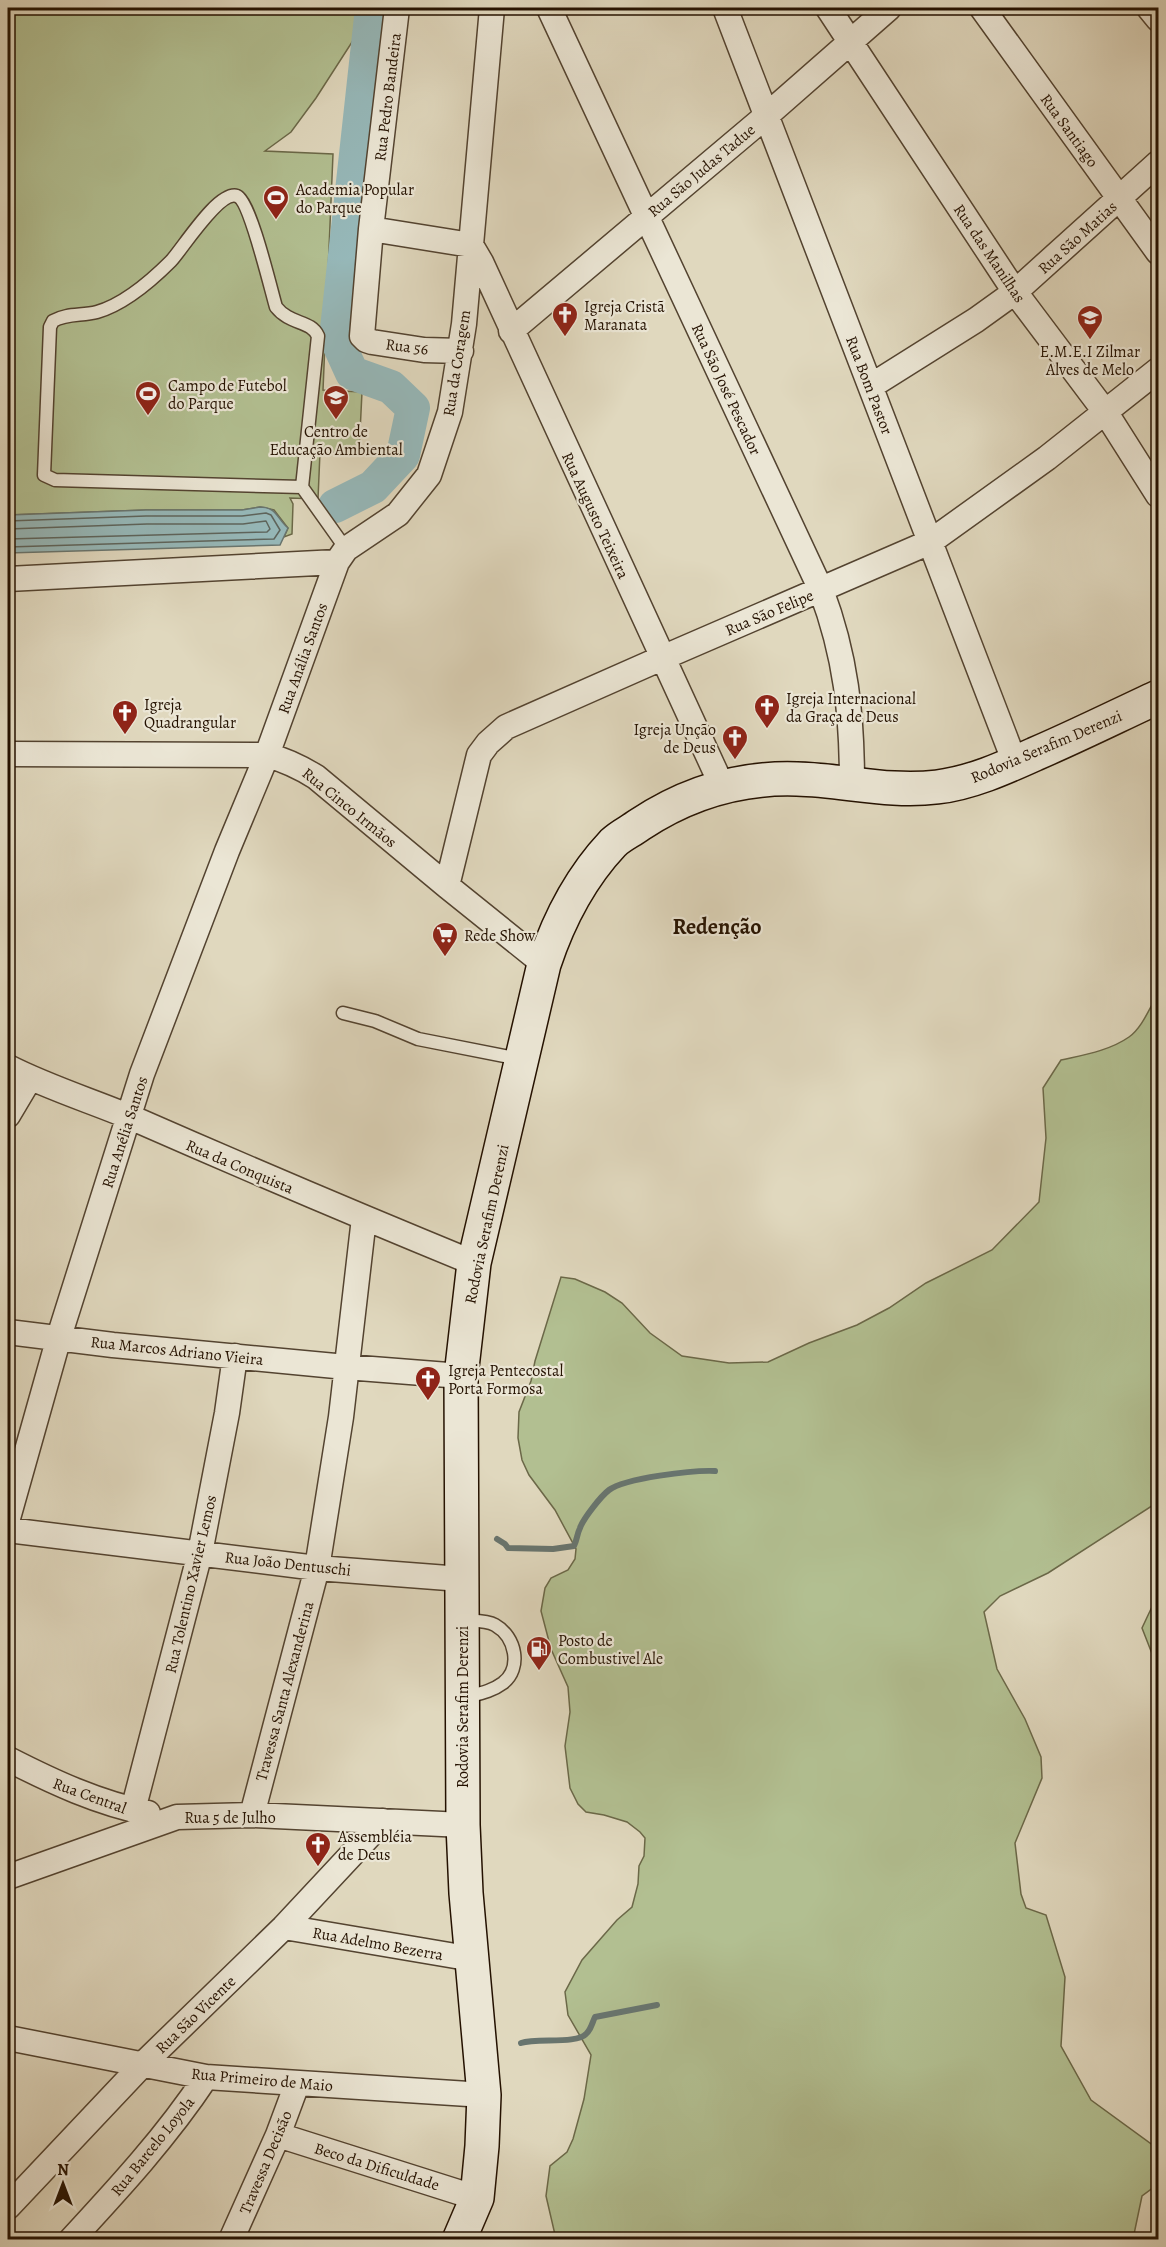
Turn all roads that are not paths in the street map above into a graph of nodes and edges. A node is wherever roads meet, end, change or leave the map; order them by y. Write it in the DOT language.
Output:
graph roads {
  1 [pos="397,8"];
  2 [pos="492,8"];
  3 [pos="549,8"];
  4 [pos="726,8"];
  5 [pos="828,8"];
  6 [pos="889,8"];
  7 [pos="982,8"];
  8 [pos="1149,8"];
  9 [pos="1158,19"];
  10 [pos="850,41"];
  11 [pos="766,116"];
  12 [pos="1158,163"];
  13 [pos="1120,198"];
  14 [pos="645,216"];
  15 [pos="371,229"];
  16 [pos="471,245"];
  17 [pos="1158,252"];
  18 [pos="1015,292"];
  19 [pos="465,310"];
  20 [pos="508,325"];
  21 [pos="362,330"];
  22 [pos="460,351"];
  23 [pos="1158,370"];
  24 [pos="871,386"];
  25 [pos="1106,413"];
  26 [pos="302,487"];
  27 [pos="1158,495"];
  28 [pos="930,542"];
  29 [pos="341,556"];
  30 [pos="8,579"];
  31 [pos="821,590"];
  32 [pos="662,658"];
  33 [pos="1158,697"];
  34 [pos="8,754"];
  35 [pos="267,755"];
  36 [pos="1015,763"];
  37 [pos="852,784"];
  38 [pos="722,786"];
  39 [pos="447,886"];
  40 [pos="544,964"];
  41 [pos="343,1013"];
  42 [pos="522,1059"];
  43 [pos="8,1067"];
  44 [pos="30,1078"];
  45 [pos="8,1115"];
  46 [pos="128,1117"];
  47 [pos="364,1218"];
  48 [pos="474,1263"];
  49 [pos="8,1332"];
  50 [pos="59,1338"];
  51 [pos="235,1356"];
  52 [pos="346,1367"];
  53 [pos="460,1376"];
  54 [pos="8,1518"];
  55 [pos="8,1530"];
  56 [pos="200,1553"];
  57 [pos="317,1568"];
  58 [pos="461,1578"];
  59 [pos="462,1620"];
  60 [pos="462,1698"];
  61 [pos="8,1759"];
  62 [pos="133,1810"];
  63 [pos="252,1815"];
  64 [pos="177,1817"];
  65 [pos="383,1821"];
  66 [pos="463,1825"];
  67 [pos="8,1877"];
  68 [pos="284,1927"];
  69 [pos="473,1959"];
  70 [pos="8,2038"];
  71 [pos="143,2064"];
  72 [pos="206,2077"];
  73 [pos="297,2084"];
  74 [pos="484,2095"];
  75 [pos="278,2135"];
  76 [pos="477,2198"];
  77 [pos="8,2207"];
  78 [pos="70,2240"];
  79 [pos="231,2240"];
  80 [pos="459,2240"];
  1 -- 15 [label="street, Rua Pedro Bandeira"];
  2 -- 16 [label="street, Rua da Coragem"];
  3 -- 14 [label="street, Rua São José Pescador"];
  4 -- 11 [label="street, Rua Bom Pastor"];
  5 -- 10 [label="street, Rua das Manilhas"];
  6 -- 10 [label="street, Rua São Judas Tadue"];
  7 -- 13 [label="street, Rua Santiago"];
  8 -- 9 [label="street"];
  10 -- 11 [label="street, Rua São Judas Tadue"];
  10 -- 18 [label="street, Rua das Manilhas"];
  11 -- 14 [label="street, Rua São Judas Tadue"];
  11 -- 24 [label="street, Rua Bom Pastor"];
  12 -- 13 [label="street, Rua São Matias"];
  13 -- 17 [label="street, Rua Santiago"];
  13 -- 18 [label="street, Rua São Matias"];
  14 -- 20 [label="street, Rua São Judas Tadue"];
  14 -- 31 [label="street, Rua São José Pescador"];
  15 -- 16 [label="street"];
  15 -- 21 [label="street, Rua Pedro Bandeira"];
  16 -- 19 [label="street, Rua da Coragem"];
  16 -- 20 [label="street, Rua Augusto Teixeira"];
  18 -- 24 [label="street, Rua São Matias"];
  18 -- 25 [label="street, Rua das Manilhas"];
  19 -- 20 [label="street"];
  19 -- 22 [label="street, Rua da Coragem"];
  20 -- 32 [label="street, Rua Augusto Teixeira"];
  21 -- 22 [label="street, Rua 56"];
  22 -- 29 [label="street, Rua da Coragem"];
  23 -- 25 [label="street, Rua São Felipe"];
  24 -- 28 [label="street, Rua Bom Pastor"];
  25 -- 27 [label="street, Rua das Manilhas"];
  25 -- 28 [label="street, Rua São Felipe"];
  26 -- 26 [label="lane"];
  26 -- 29 [label="lane"];
  28 -- 31 [label="street, Rua São Felipe"];
  28 -- 36 [label="street, Rua Bom Pastor"];
  29 -- 30 [label="street"];
  29 -- 35 [label="street, Rua Anália Santos"];
  31 -- 32 [label="street, Rua São Felipe"];
  31 -- 37 [label="street, Rua São José Pescador"];
  32 -- 38 [label="street, Rua Augusto Teixeira"];
  32 -- 39 [label="street, Rua São Felipe"];
  33 -- 36 [label="main road, Rodovia Serafim Derenzi"];
  34 -- 35 [label="street, Rua Cinco Irmãos"];
  35 -- 39 [label="street, Rua Cinco Irmãos"];
  35 -- 46 [label="street, Rua Anélia Santos"];
  36 -- 37 [label="main road, Rodovia Serafim Derenzi"];
  37 -- 38 [label="main road, Rodovia Serafim Derenzi"];
  38 -- 40 [label="main road, Rodovia Serafim Derenzi"];
  39 -- 40 [label="street, Rua Cinco Irmãos"];
  40 -- 42 [label="main road, Rodovia Serafim Derenzi"];
  41 -- 42 [label="lane"];
  42 -- 48 [label="main road, Rodovia Serafim Derenzi"];
  43 -- 44 [label="street, Rua da Conquista"];
  44 -- 45 [label="street"];
  44 -- 46 [label="street, Rua da Conquista"];
  46 -- 47 [label="street, Rua da Conquista"];
  46 -- 50 [label="street, Rua Anélia Santos"];
  47 -- 48 [label="street, Rua da Conquista"];
  47 -- 52 [label="street"];
  48 -- 53 [label="main road, Rodovia Serafim Derenzi"];
  49 -- 50 [label="street, Rua Marcos Adriano Vieira"];
  50 -- 51 [label="street, Rua Marcos Adriano Vieira"];
  50 -- 54 [label="street, Rua Anélia Santos"];
  51 -- 52 [label="street, Rua Marcos Adriano Vieira"];
  51 -- 56 [label="street, Rua Tolentino Xavier Lemos"];
  52 -- 53 [label="street, Rua Marcos Adriano Vieira"];
  52 -- 57 [label="street, Travessa Santa Alexanderina"];
  53 -- 58 [label="main road, Rodovia Serafim Derenzi"];
  55 -- 56 [label="street, Rua João Dentuschi"];
  56 -- 57 [label="street, Rua João Dentuschi"];
  56 -- 62 [label="street, Rua Tolentino Xavier Lemos"];
  57 -- 58 [label="street, Rua João Dentuschi"];
  57 -- 63 [label="street, Travessa Santa Alexanderina"];
  58 -- 59 [label="main road, Rodovia Serafim Derenzi"];
  59 -- 60 [label="main road, Rodovia Serafim Derenzi"];
  59 -- 60 [label="lane"];
  60 -- 66 [label="main road, Rodovia Serafim Derenzi"];
  61 -- 62 [label="street, Rua Central"];
  62 -- 64 [label="street, Rua Central"];
  63 -- 64 [label="street, Rua 5 de Julho"];
  63 -- 65 [label="street, Rua 5 de Julho"];
  64 -- 67 [label="street, Rua 5 de Julho"];
  65 -- 66 [label="street, Rua 5 de Julho"];
  65 -- 68 [label="street, Rua São Vicente"];
  66 -- 69 [label="main road, Rodovia Serafim Derenzi"];
  68 -- 69 [label="street, Rua Adelmo Bezerra"];
  68 -- 71 [label="street, Rua São Vicente"];
  69 -- 74 [label="main road, Rodovia Serafim Derenzi"];
  70 -- 71 [label="street, Rua Primeiro de Maio"];
  71 -- 72 [label="street, Rua Primeiro de Maio"];
  71 -- 77 [label="street, Rua São Vicente"];
  72 -- 73 [label="street, Rua Primeiro de Maio"];
  72 -- 78 [label="street, Rua Barcelo Loyola"];
  73 -- 74 [label="street, Rua Primeiro de Maio"];
  73 -- 75 [label="street, Travessa Decisão"];
  74 -- 76 [label="main road, Rodovia Serafim Derenzi"];
  75 -- 76 [label="street, Beco da Dificuldade"];
  75 -- 79 [label="street, Travessa Decisão"];
  76 -- 80 [label="main road, Rodovia Serafim Derenzi"];
}
